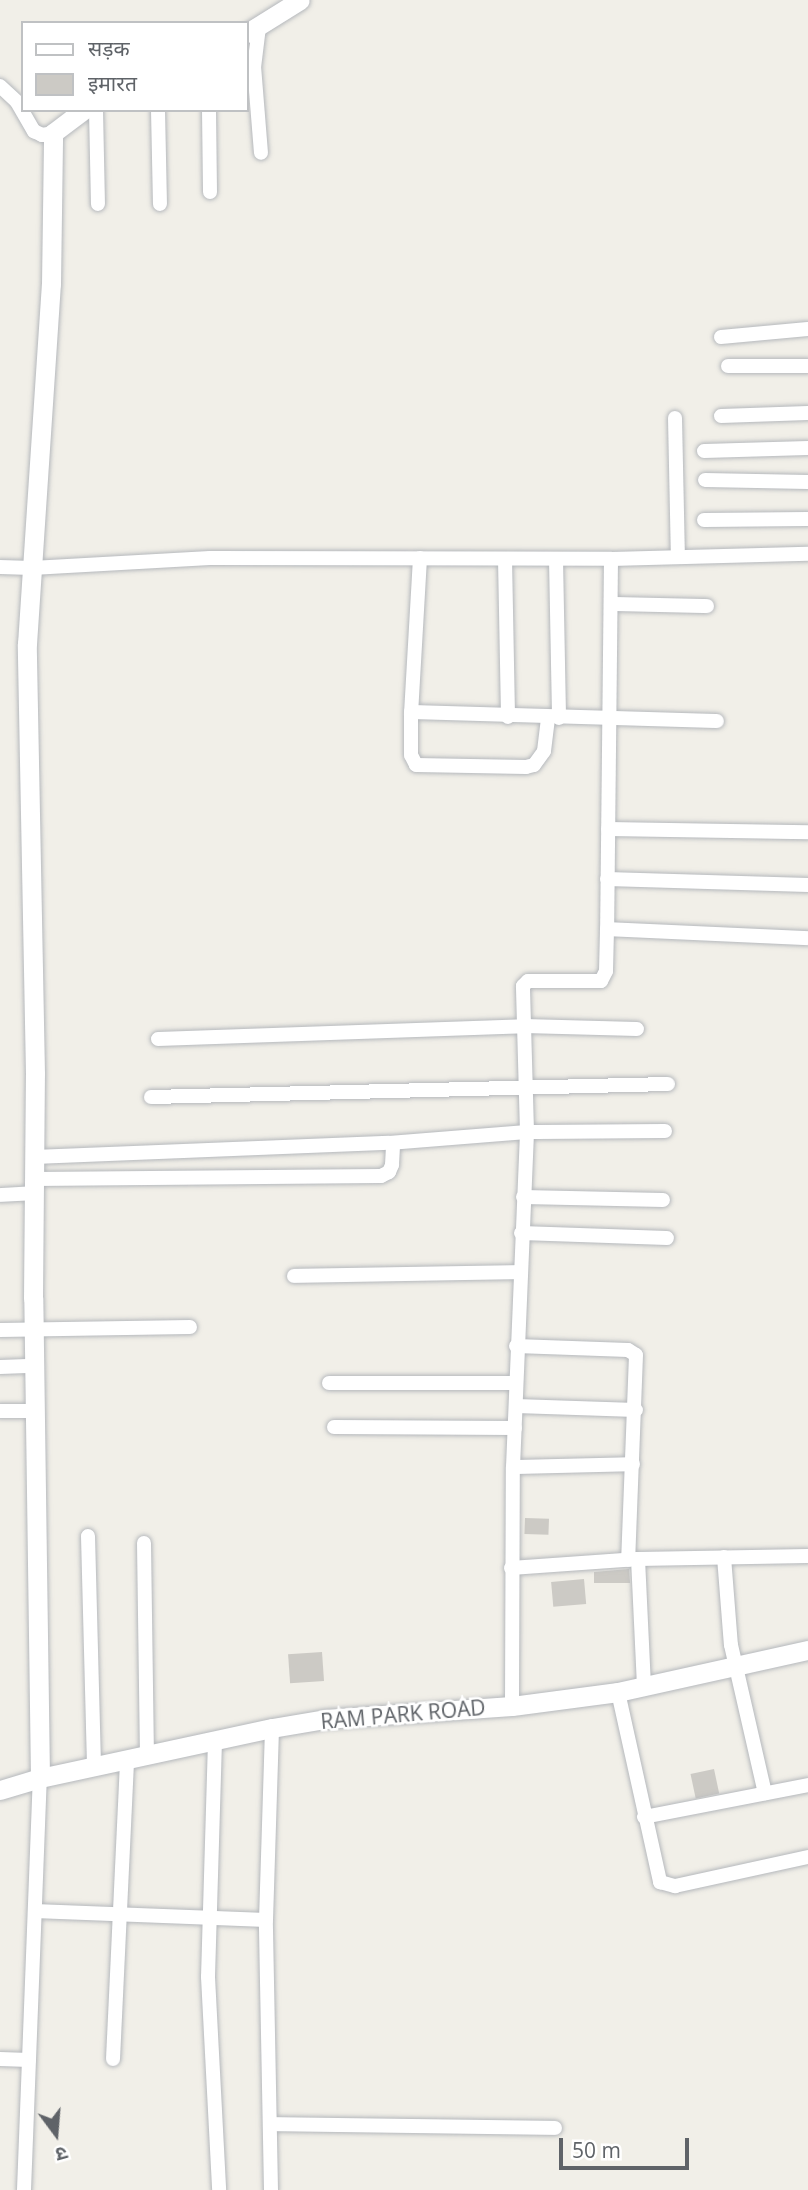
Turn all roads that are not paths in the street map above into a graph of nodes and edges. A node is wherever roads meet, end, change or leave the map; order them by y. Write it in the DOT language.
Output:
graph roads {
  1 [pos="300,0"];
  2 [pos="253,30"];
  3 [pos="0,86"];
  4 [pos="21,110"];
  5 [pos="22,112"];
  6 [pos="80,112"];
  7 [pos="96,112"];
  8 [pos="158,112"];
  9 [pos="209,112"];
  10 [pos="53,133"];
  11 [pos="261,153"];
  12 [pos="210,192"];
  13 [pos="98,204"];
  14 [pos="160,204"];
  15 [pos="808,329"];
  16 [pos="721,337"];
  17 [pos="728,366"];
  18 [pos="808,366"];
  19 [pos="808,413"];
  20 [pos="721,416"];
  21 [pos="675,418"];
  22 [pos="808,448"];
  23 [pos="704,451"];
  24 [pos="705,480"];
  25 [pos="808,482"];
  26 [pos="808,519"];
  27 [pos="704,520"];
  28 [pos="808,554"];
  29 [pos="678,557"];
  30 [pos="420,558"];
  31 [pos="505,559"];
  32 [pos="556,559"];
  33 [pos="611,559"];
  34 [pos="0,567"];
  35 [pos="32,568"];
  36 [pos="611,604"];
  37 [pos="708,606"];
  38 [pos="411,712"];
  39 [pos="508,717"];
  40 [pos="553,718"];
  41 [pos="611,719"];
  42 [pos="717,721"];
  43 [pos="608,829"];
  44 [pos="808,832"];
  45 [pos="607,878"];
  46 [pos="808,885"];
  47 [pos="607,929"];
  48 [pos="808,938"];
  49 [pos="524,1026"];
  50 [pos="637,1029"];
  51 [pos="158,1039"];
  52 [pos="668,1084"];
  53 [pos="525,1087"];
  54 [pos="151,1097"];
  55 [pos="665,1131"];
  56 [pos="527,1132"];
  57 [pos="393,1143"];
  58 [pos="34,1157"];
  59 [pos="34,1186"];
  60 [pos="0,1195"];
  61 [pos="523,1197"];
  62 [pos="663,1200"];
  63 [pos="521,1233"];
  64 [pos="667,1238"];
  65 [pos="519,1272"];
  66 [pos="294,1276"];
  67 [pos="190,1327"];
  68 [pos="0,1329"];
  69 [pos="33,1329"];
  70 [pos="516,1346"];
  71 [pos="34,1366"];
  72 [pos="0,1367"];
  73 [pos="329,1383"];
  74 [pos="515,1383"];
  75 [pos="516,1406"];
  76 [pos="636,1410"];
  77 [pos="0,1411"];
  78 [pos="34,1411"];
  79 [pos="334,1427"];
  80 [pos="514,1428"];
  81 [pos="633,1464"];
  82 [pos="513,1467"];
  83 [pos="88,1536"];
  84 [pos="145,1543"];
  85 [pos="808,1556"];
  86 [pos="724,1557"];
  87 [pos="633,1559"];
  88 [pos="511,1568"];
  89 [pos="808,1650"];
  90 [pos="737,1666"];
  91 [pos="644,1687"];
  92 [pos="618,1692"];
  93 [pos="512,1706"];
  94 [pos="272,1728"];
  95 [pos="215,1741"];
  96 [pos="147,1756"];
  97 [pos="127,1759"];
  98 [pos="94,1766"];
  99 [pos="40,1778"];
  100 [pos="808,1785"];
  101 [pos="0,1790"];
  102 [pos="765,1793"];
  103 [pos="645,1817"];
  104 [pos="808,1857"];
  105 [pos="35,1911"];
  106 [pos="120,1914"];
  107 [pos="209,1918"];
  108 [pos="266,1920"];
  109 [pos="0,2059"];
  110 [pos="113,2059"];
  111 [pos="29,2060"];
  112 [pos="270,2124"];
  113 [pos="555,2128"];
  114 [pos="24,2190"];
  115 [pos="219,2190"];
  116 [pos="271,2190"];
  1 -- 2 [label="street"];
  2 -- 11 [label="street"];
  3 -- 4 [label="street"];
  5 -- 10 [label="street"];
  6 -- 10 [label="street"];
  7 -- 13 [label="street"];
  8 -- 14 [label="street"];
  9 -- 12 [label="street"];
  10 -- 35 [label="street"];
  15 -- 16 [label="street"];
  17 -- 18 [label="street"];
  19 -- 20 [label="street"];
  21 -- 29 [label="street"];
  22 -- 23 [label="street"];
  24 -- 25 [label="street"];
  26 -- 27 [label="street"];
  28 -- 29 [label="street"];
  29 -- 33 [label="street"];
  30 -- 31 [label="street"];
  30 -- 35 [label="street"];
  30 -- 38 [label="street"];
  31 -- 32 [label="street"];
  31 -- 39 [label="street"];
  32 -- 33 [label="street"];
  32 -- 40 [label="street"];
  33 -- 36 [label="street"];
  34 -- 35 [label="street"];
  35 -- 58 [label="street"];
  36 -- 37 [label="street"];
  36 -- 41 [label="street"];
  38 -- 39 [label="street"];
  38 -- 40 [label="street"];
  39 -- 40 [label="street"];
  40 -- 41 [label="street"];
  41 -- 42 [label="street"];
  41 -- 43 [label="street"];
  43 -- 44 [label="street"];
  43 -- 45 [label="street"];
  45 -- 46 [label="street"];
  45 -- 47 [label="street"];
  47 -- 48 [label="street"];
  47 -- 49 [label="street"];
  49 -- 50 [label="street"];
  49 -- 51 [label="street"];
  49 -- 53 [label="street"];
  52 -- 53 [label="street"];
  53 -- 54 [label="street"];
  53 -- 56 [label="street"];
  55 -- 56 [label="street"];
  56 -- 57 [label="street"];
  56 -- 61 [label="street"];
  57 -- 58 [label="street"];
  57 -- 59 [label="street"];
  58 -- 59 [label="street"];
  59 -- 60 [label="street"];
  59 -- 69 [label="street"];
  61 -- 62 [label="street"];
  61 -- 63 [label="street"];
  63 -- 64 [label="street"];
  63 -- 65 [label="street"];
  65 -- 66 [label="street"];
  65 -- 70 [label="street"];
  67 -- 69 [label="street"];
  68 -- 69 [label="street"];
  69 -- 71 [label="street"];
  70 -- 74 [label="street"];
  70 -- 76 [label="street"];
  71 -- 72 [label="street"];
  71 -- 78 [label="street"];
  73 -- 74 [label="street"];
  74 -- 75 [label="street"];
  75 -- 76 [label="street"];
  75 -- 80 [label="street"];
  76 -- 81 [label="street"];
  77 -- 78 [label="street"];
  78 -- 99 [label="street"];
  79 -- 80 [label="street"];
  80 -- 82 [label="street"];
  81 -- 82 [label="street"];
  81 -- 87 [label="street"];
  82 -- 88 [label="street"];
  83 -- 98 [label="street"];
  84 -- 96 [label="street"];
  85 -- 86 [label="street"];
  86 -- 87 [label="street"];
  86 -- 90 [label="street"];
  87 -- 88 [label="street"];
  87 -- 91 [label="street"];
  88 -- 93 [label="street"];
  89 -- 90 [label="street, RAM PARK ROAD"];
  90 -- 91 [label="street, RAM PARK ROAD"];
  90 -- 102 [label="street"];
  91 -- 92 [label="street, RAM PARK ROAD"];
  92 -- 93 [label="street, RAM PARK ROAD"];
  92 -- 103 [label="street"];
  93 -- 94 [label="street, RAM PARK ROAD"];
  94 -- 95 [label="street, RAM PARK ROAD"];
  94 -- 108 [label="street"];
  95 -- 96 [label="street, RAM PARK ROAD"];
  95 -- 107 [label="street"];
  96 -- 97 [label="street, RAM PARK ROAD"];
  97 -- 98 [label="street, RAM PARK ROAD"];
  97 -- 106 [label="street"];
  98 -- 99 [label="street, RAM PARK ROAD"];
  99 -- 101 [label="street, RAM PARK ROAD"];
  99 -- 105 [label="street"];
  100 -- 102 [label="street"];
  102 -- 103 [label="street"];
  103 -- 104 [label="street"];
  105 -- 106 [label="street"];
  105 -- 111 [label="street"];
  106 -- 107 [label="street"];
  106 -- 110 [label="street"];
  107 -- 108 [label="street"];
  107 -- 115 [label="street"];
  108 -- 112 [label="street"];
  109 -- 111 [label="street"];
  111 -- 114 [label="street"];
  112 -- 113 [label="street"];
  112 -- 116 [label="street"];
}
